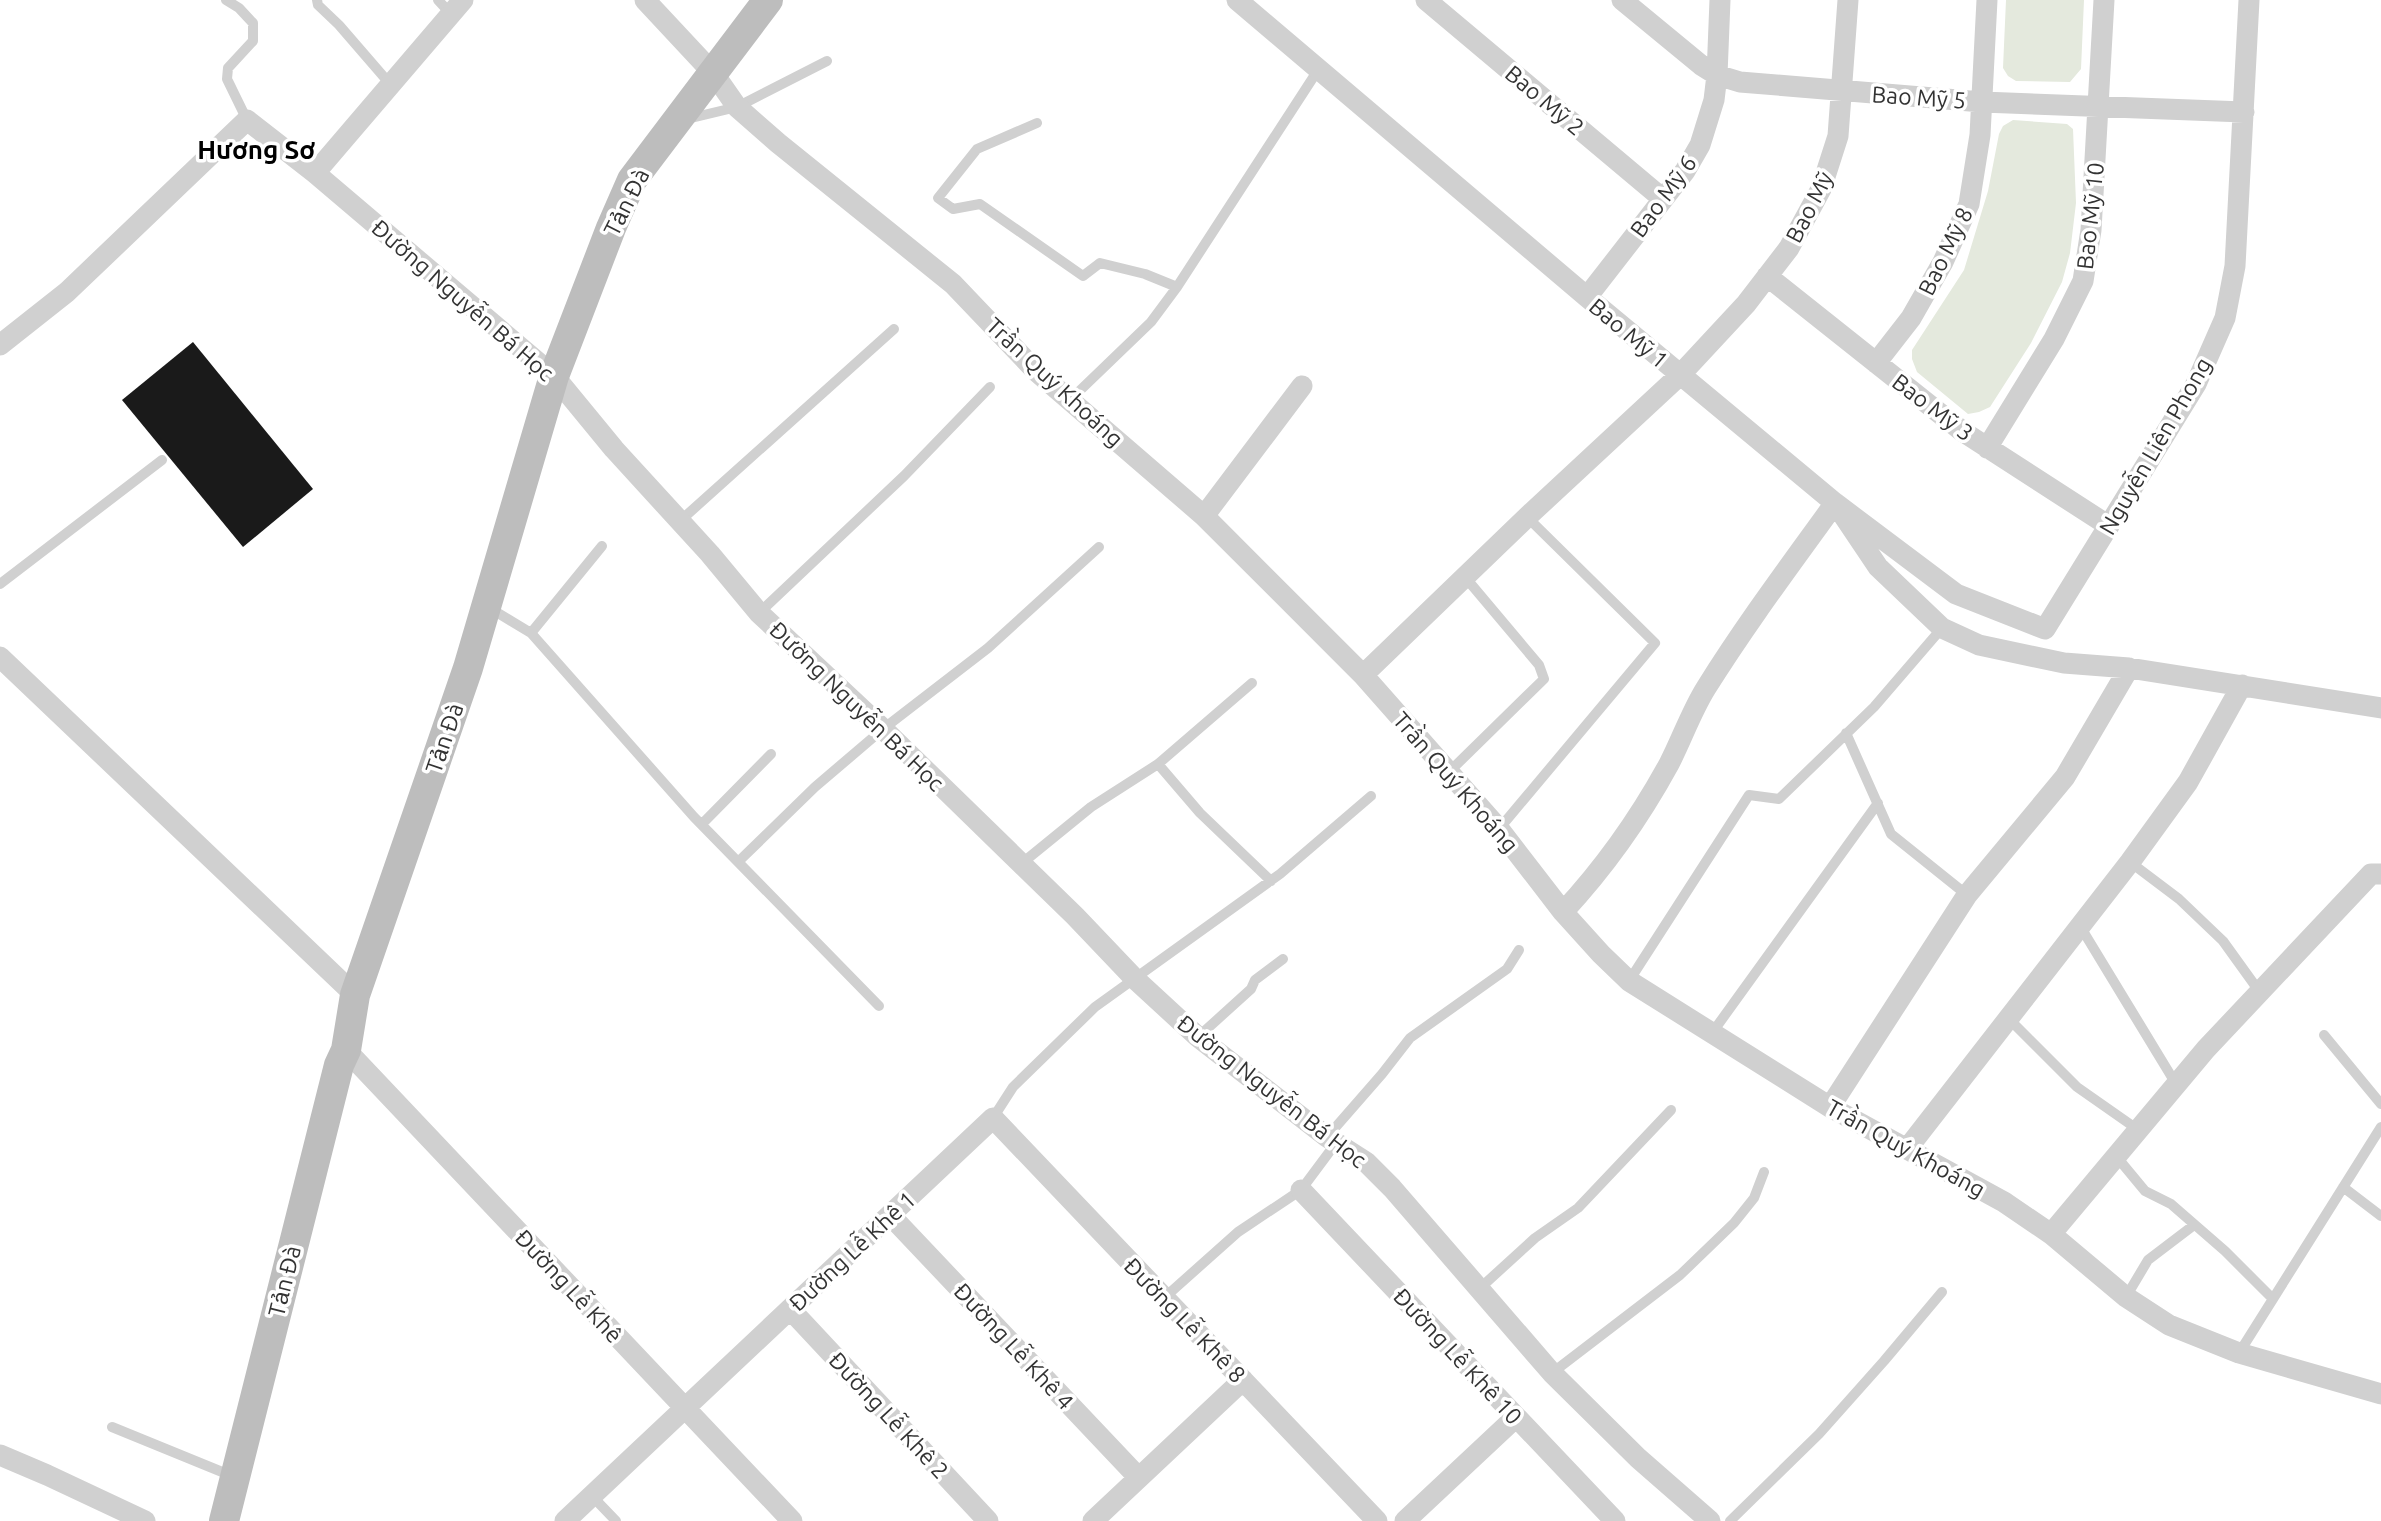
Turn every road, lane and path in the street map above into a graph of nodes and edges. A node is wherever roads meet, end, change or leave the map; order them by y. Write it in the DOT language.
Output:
graph roads {
  1 [pos="226,0"];
  2 [pos="317,0"];
  3 [pos="645,0"];
  4 [pos="768,0"];
  5 [pos="1237,0"];
  6 [pos="1426,0"];
  7 [pos="1622,0"];
  8 [pos="1720,0"];
  9 [pos="1848,0"];
  10 [pos="1987,0"];
  11 [pos="2104,0"];
  12 [pos="2249,0"];
  13 [pos="451,5"];
  14 [pos="827,61"];
  15 [pos="1318,69"];
  16 [pos="714,75"];
  17 [pos="1717,75"];
  18 [pos="390,85"];
  19 [pos="1843,92"];
  20 [pos="1982,102"];
  21 [pos="737,107"];
  22 [pos="2098,107"];
  23 [pos="2244,112"];
  24 [pos="247,120"];
  25 [pos="678,121"];
  26 [pos="1037,123"];
  27 [pos="315,173"];
  28 [pos="1663,199"];
  29 [pos="1767,276"];
  30 [pos="1177,287"];
  31 [pos="1587,298"];
  32 [pos="894,329"];
  33 [pos="0,345"];
  34 [pos="1876,363"];
  35 [pos="1680,375"];
  36 [pos="554,376"];
  37 [pos="1302,386"];
  38 [pos="990,387"];
  39 [pos="1070,400"];
  40 [pos="1987,448"];
  41 [pos="162,460"];
  42 [pos="1835,503"];
  43 [pos="1204,516"];
  44 [pos="1527,517"];
  45 [pos="680,522"];
  46 [pos="2109,526"];
  47 [pos="602,546"];
  48 [pos="1099,547"];
  49 [pos="1465,577"];
  50 [pos="0,584"];
  51 [pos="486,606"];
  52 [pos="759,613"];
  53 [pos="1942,628"];
  54 [pos="2045,629"];
  55 [pos="531,633"];
  56 [pos="0,657"];
  57 [pos="2129,668"];
  58 [pos="1363,675"];
  59 [pos="1252,682"];
  60 [pos="2242,685"];
  61 [pos="2381,708"];
  62 [pos="883,729"];
  63 [pos="1846,733"];
  64 [pos="771,754"];
  65 [pos="1158,764"];
  66 [pos="1448,772"];
  67 [pos="1371,796"];
  68 [pos="1878,803"];
  69 [pos="702,824"];
  70 [pos="1499,829"];
  71 [pos="738,861"];
  72 [pos="2130,862"];
  73 [pos="1021,864"];
  74 [pos="2381,874"];
  75 [pos="1271,881"];
  76 [pos="1967,895"];
  77 [pos="1563,912"];
  78 [pos="2080,926"];
  79 [pos="1519,950"];
  80 [pos="1283,959"];
  81 [pos="1135,979"];
  82 [pos="1629,981"];
  83 [pos="2259,991"];
  84 [pos="355,995"];
  85 [pos="879,1006"];
  86 [pos="2008,1018"];
  87 [pos="1712,1033"];
  88 [pos="2324,1035"];
  89 [pos="1198,1037"];
  90 [pos="346,1050"];
  91 [pos="2176,1084"];
  92 [pos="2381,1104"];
  93 [pos="1830,1107"];
  94 [pos="1671,1110"];
  95 [pos="993,1118"];
  96 [pos="2381,1127"];
  97 [pos="2137,1129"];
  98 [pos="1331,1140"];
  99 [pos="1907,1149"];
  100 [pos="2115,1155"];
  101 [pos="1764,1172"];
  102 [pos="2343,1187"];
  103 [pos="1301,1190"];
  104 [pos="890,1214"];
  105 [pos="2381,1216"];
  106 [pos="2194,1225"];
  107 [pos="2051,1234"];
  108 [pos="1478,1290"];
  109 [pos="1942,1292"];
  110 [pos="2126,1297"];
  111 [pos="1164,1298"];
  112 [pos="2273,1299"];
  113 [pos="790,1309"];
  114 [pos="2239,1353"];
  115 [pos="1552,1373"];
  116 [pos="1243,1380"];
  117 [pos="2381,1395"];
  118 [pos="684,1408"];
  119 [pos="1516,1417"];
  120 [pos="113,1427"];
  121 [pos="0,1455"];
  122 [pos="235,1477"];
  123 [pos="1139,1478"];
  124 [pos="592,1496"];
  125 [pos="145,1521"];
  126 [pos="224,1521"];
  127 [pos="565,1521"];
  128 [pos="616,1521"];
  129 [pos="792,1521"];
  130 [pos="988,1521"];
  131 [pos="1093,1521"];
  132 [pos="1377,1521"];
  133 [pos="1405,1521"];
  134 [pos="1615,1521"];
  135 [pos="1710,1521"];
  136 [pos="1730,1521"];
  1 -- 24 [label="lane"];
  2 -- 18 [label="lane"];
  3 -- 16 [label="street, Trần Quý Khoáng"];
  4 -- 16 [label="main road, Tản Đà"];
  5 -- 15 [label="street, Bao Mỹ 1"];
  6 -- 28 [label="street, Bao Mỹ 2"];
  7 -- 17 [label="street, Bao Mỹ 5"];
  8 -- 17 [label="street, Bao Mỹ 6"];
  9 -- 19 [label="street, Bao Mỹ"];
  10 -- 20 [label="street, Bao Mỹ 8"];
  11 -- 22 [label="street, Bao Mỹ 10"];
  12 -- 23 [label="street, Nguyễn Liên Phong"];
  13 -- 18 [label="street"];
  14 -- 21 [label="lane"];
  15 -- 30 [label="lane"];
  15 -- 31 [label="street, Bao Mỹ 1"];
  16 -- 21 [label="street, Trần Quý Khoáng"];
  16 -- 25 [label="main road, Tản Đà"];
  17 -- 19 [label="street, Bao Mỹ 5"];
  17 -- 28 [label="street, Bao Mỹ 6"];
  18 -- 27 [label="street"];
  19 -- 20 [label="street, Bao Mỹ 5"];
  19 -- 29 [label="street, Bao Mỹ"];
  20 -- 22 [label="street, Bao Mỹ 5"];
  20 -- 34 [label="street, Bao Mỹ 8"];
  21 -- 25 [label="lane"];
  21 -- 39 [label="street, Trần Quý Khoáng"];
  22 -- 23 [label="street, Bao Mỹ 5"];
  22 -- 40 [label="street, Bao Mỹ 10"];
  23 -- 46 [label="street, Nguyễn Liên Phong"];
  24 -- 27 [label="street, Đường Nguyễn Bá Học"];
  24 -- 33 [label="street"];
  25 -- 36 [label="main road, Tản Đà"];
  26 -- 30 [label="lane"];
  27 -- 36 [label="street, Đường Nguyễn Bá Học"];
  28 -- 31 [label="street, Bao Mỹ 6"];
  29 -- 34 [label="street, Bao Mỹ 3"];
  29 -- 35 [label="street, Bao Mỹ"];
  30 -- 39 [label="lane"];
  31 -- 35 [label="street, Bao Mỹ 1"];
  32 -- 45 [label="lane"];
  34 -- 40 [label="street, Bao Mỹ 3"];
  35 -- 42 [label="street, Bao Mỹ 1"];
  35 -- 44 [label="street, Bao Mỹ"];
  36 -- 45 [label="street, Đường Nguyễn Bá Học"];
  36 -- 51 [label="main road, Tản Đà"];
  37 -- 43 [label="street"];
  38 -- 52 [label="lane"];
  39 -- 43 [label="street, Trần Quý Khoáng"];
  40 -- 46 [label="street, Bao Mỹ 3"];
  41 -- 50 [label="lane"];
  42 -- 53 [label="street"];
  42 -- 54 [label="street, Bao Mỹ 1"];
  42 -- 77 [label="street"];
  43 -- 58 [label="street, Trần Quý Khoáng"];
  44 -- 49 [label="street, Bao Mỹ"];
  44 -- 70 [label="lane"];
  45 -- 52 [label="street, Đường Nguyễn Bá Học"];
  46 -- 54 [label="street, Nguyễn Liên Phong"];
  47 -- 55 [label="lane"];
  48 -- 62 [label="lane"];
  49 -- 58 [label="street, Bao Mỹ"];
  49 -- 66 [label="lane"];
  51 -- 55 [label="lane"];
  51 -- 84 [label="main road, Tản Đà"];
  52 -- 62 [label="street, Đường Nguyễn Bá Học"];
  53 -- 57 [label="street"];
  53 -- 63 [label="lane"];
  55 -- 69 [label="lane"];
  56 -- 84 [label="street"];
  57 -- 60 [label="street"];
  57 -- 76 [label="street"];
  58 -- 66 [label="street, Trần Quý Khoáng"];
  59 -- 65 [label="lane"];
  60 -- 61 [label="street"];
  60 -- 72 [label="street"];
  62 -- 71 [label="lane"];
  62 -- 73 [label="street, Đường Nguyễn Bá Học"];
  63 -- 68 [label="lane"];
  63 -- 82 [label="lane"];
  64 -- 69 [label="lane"];
  65 -- 73 [label="lane"];
  65 -- 75 [label="lane"];
  66 -- 70 [label="street, Trần Quý Khoáng"];
  67 -- 75 [label="lane, Đường Lễ Khê 1"];
  68 -- 76 [label="lane"];
  68 -- 87 [label="lane"];
  69 -- 71 [label="lane"];
  70 -- 77 [label="street, Trần Quý Khoáng"];
  71 -- 85 [label="lane"];
  72 -- 78 [label="street"];
  72 -- 83 [label="lane"];
  73 -- 81 [label="street, Đường Nguyễn Bá Học"];
  74 -- 83 [label="street"];
  75 -- 81 [label="lane, Đường Lễ Khê 1"];
  76 -- 93 [label="street"];
  77 -- 82 [label="street, Trần Quý Khoáng"];
  78 -- 86 [label="street"];
  78 -- 91 [label="lane"];
  79 -- 98 [label="lane"];
  80 -- 89 [label="lane"];
  81 -- 89 [label="street, Đường Nguyễn Bá Học"];
  81 -- 95 [label="lane, Đường Lễ Khê 1"];
  82 -- 87 [label="street, Trần Quý Khoáng"];
  83 -- 91 [label="street"];
  84 -- 90 [label="main road, Tản Đà"];
  86 -- 97 [label="lane"];
  86 -- 99 [label="street"];
  87 -- 93 [label="street, Trần Quý Khoáng"];
  88 -- 92 [label="lane"];
  89 -- 98 [label="street, Đường Nguyễn Bá Học"];
  90 -- 118 [label="street, Đường Lễ Khê"];
  90 -- 122 [label="main road, Tản Đà"];
  91 -- 97 [label="street"];
  93 -- 99 [label="street, Trần Quý Khoáng"];
  94 -- 108 [label="lane"];
  95 -- 104 [label="street, Đường Lễ Khê 1"];
  95 -- 111 [label="street, Đường Lễ Khê 8"];
  96 -- 102 [label="lane"];
  97 -- 100 [label="street"];
  98 -- 103 [label="lane"];
  98 -- 108 [label="street, Đường Nguyễn Bá Học"];
  99 -- 107 [label="street, Trần Quý Khoáng"];
  100 -- 106 [label="lane"];
  100 -- 107 [label="street"];
  101 -- 115 [label="lane"];
  102 -- 105 [label="lane"];
  102 -- 112 [label="lane"];
  103 -- 111 [label="lane"];
  103 -- 119 [label="street, Đường Lễ Khê 10"];
  104 -- 113 [label="street, Đường Lễ Khê 1"];
  104 -- 123 [label="street, Đường Lễ Khê 4"];
  106 -- 110 [label="lane"];
  106 -- 112 [label="lane"];
  107 -- 110 [label="street, Trần Quý Khoáng"];
  108 -- 115 [label="street, Đường Nguyễn Bá Học"];
  109 -- 136 [label="lane"];
  110 -- 114 [label="street, Trần Quý Khoáng"];
  111 -- 116 [label="street, Đường Lễ Khê 8"];
  112 -- 114 [label="lane"];
  113 -- 118 [label="street, Đường Lễ Khê 1"];
  113 -- 130 [label="street, Đường Lễ Khê 2"];
  114 -- 117 [label="street, Trần Quý Khoáng"];
  115 -- 135 [label="street, Đường Nguyễn Bá Học"];
  116 -- 123 [label="street"];
  116 -- 132 [label="street, Đường Lễ Khê 8"];
  118 -- 124 [label="street, Đường Lễ Khê 1"];
  118 -- 129 [label="street, Đường Lễ Khê"];
  119 -- 133 [label="street"];
  119 -- 134 [label="street, Đường Lễ Khê 10"];
  120 -- 122 [label="lane"];
  121 -- 125 [label="street"];
  122 -- 126 [label="main road, Tản Đà"];
  123 -- 131 [label="street"];
  124 -- 127 [label="street, Đường Lễ Khê 1"];
  124 -- 128 [label="lane"];
}
